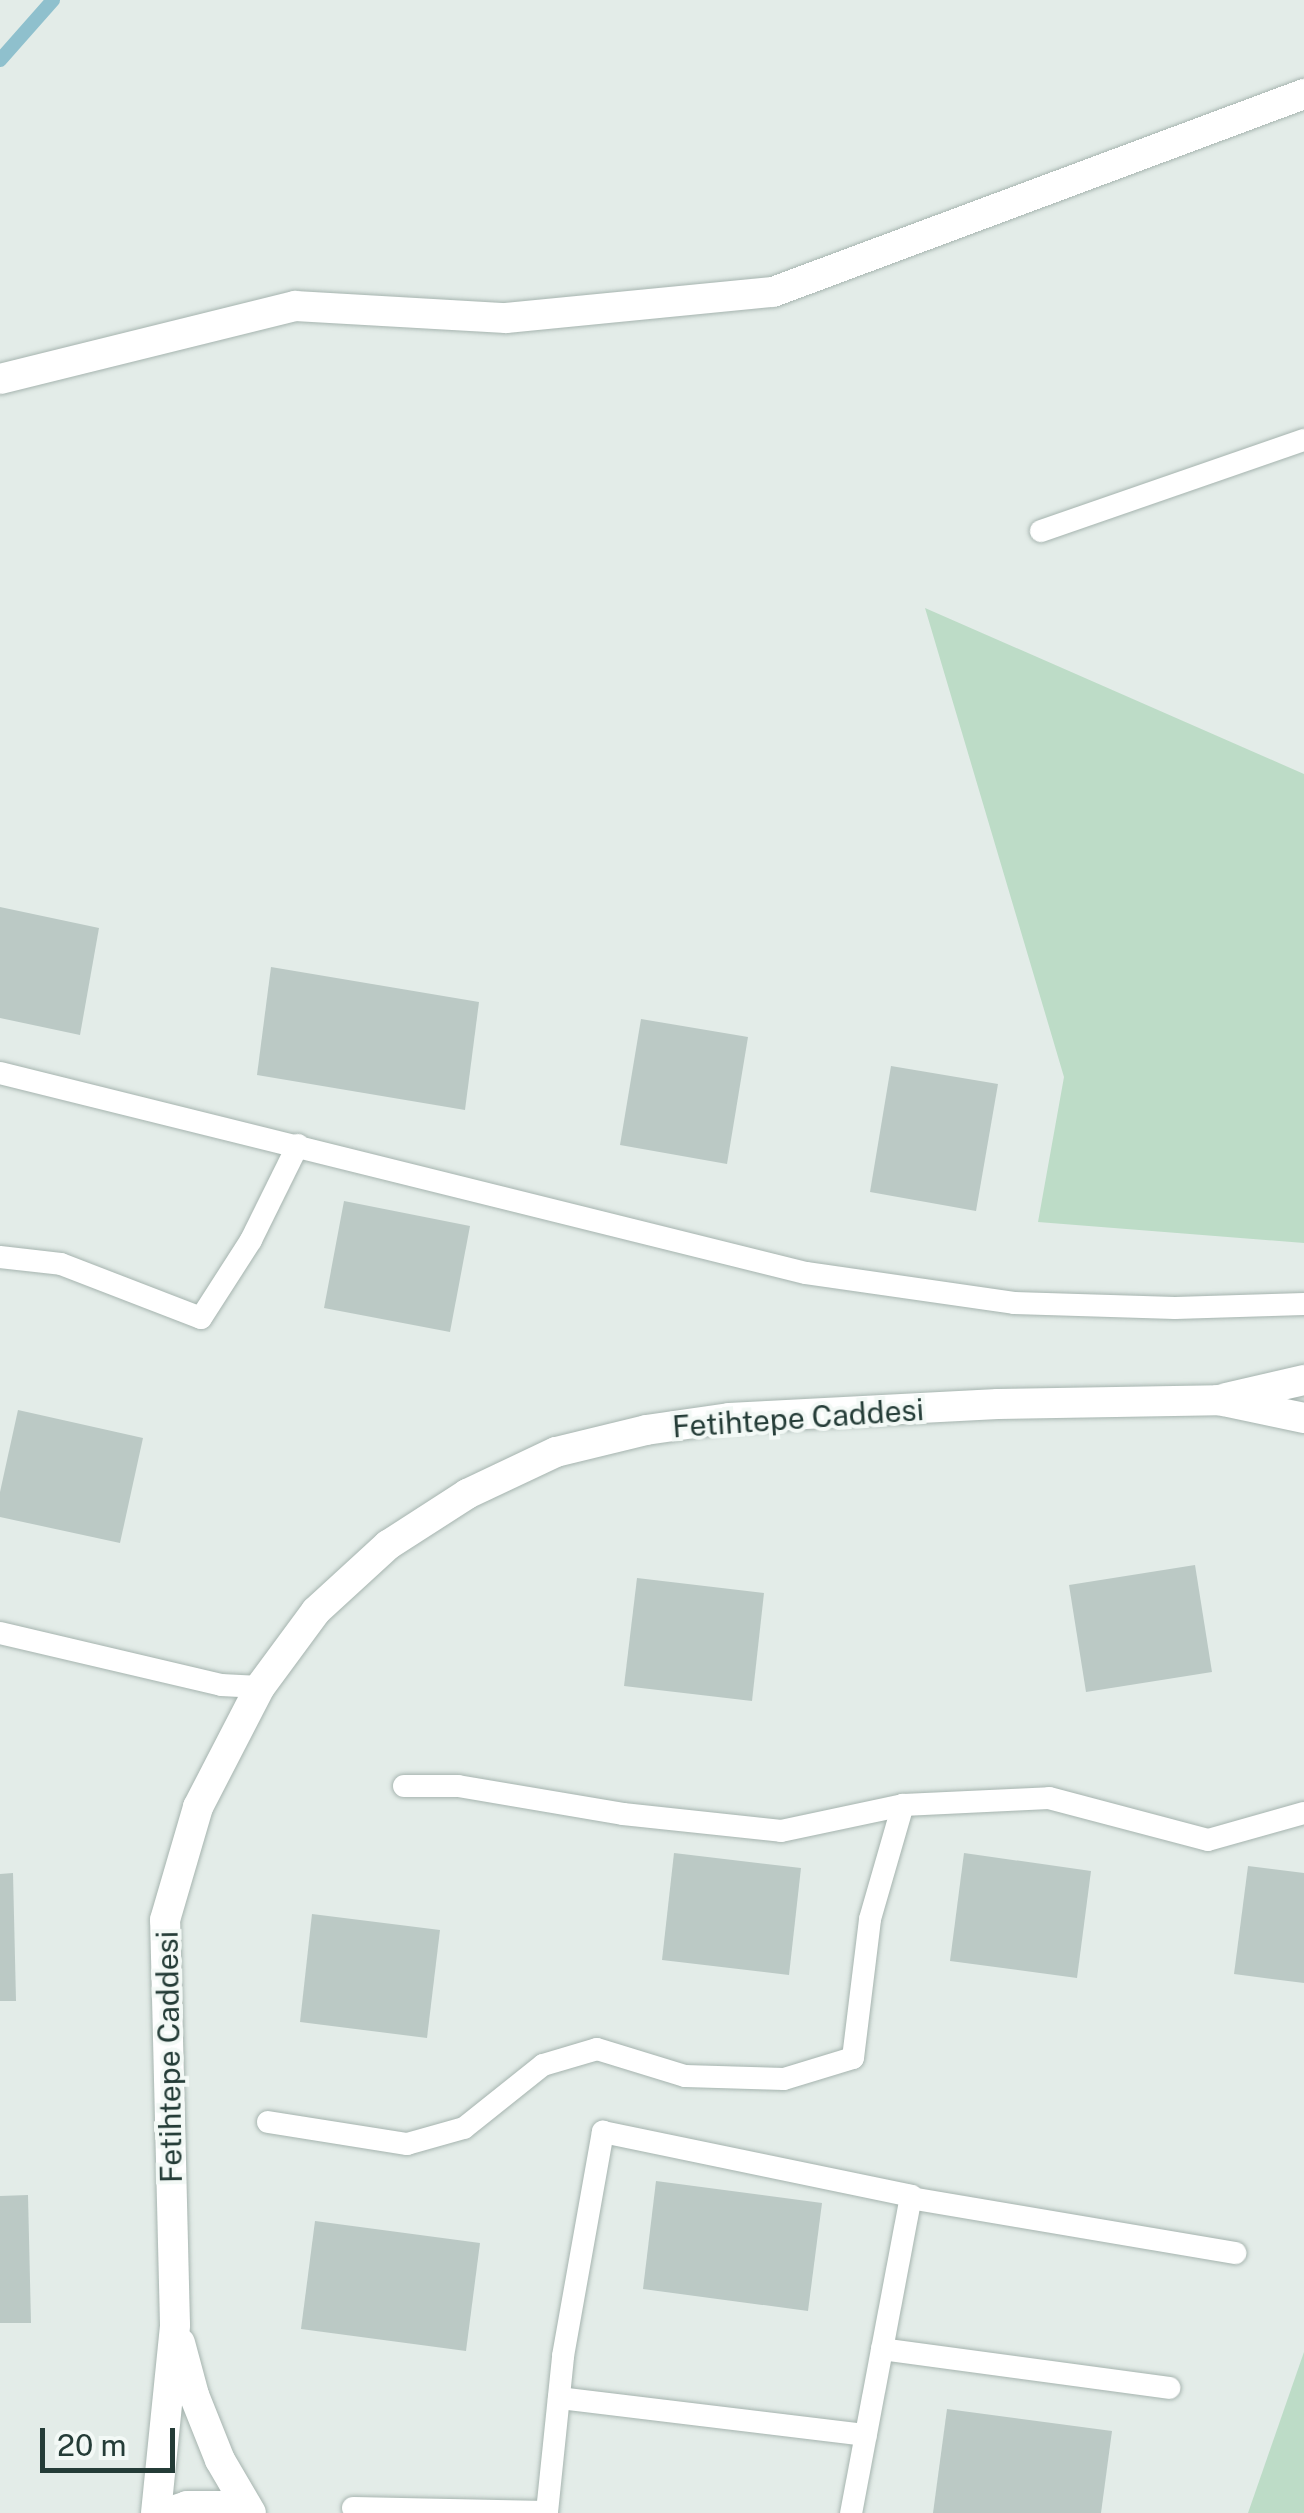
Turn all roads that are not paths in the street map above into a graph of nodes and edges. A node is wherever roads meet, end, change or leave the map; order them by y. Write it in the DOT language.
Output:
graph roads {
  1 [pos="1304,94"];
  2 [pos="0,379"];
  3 [pos="1304,440"];
  4 [pos="1040,531"];
  5 [pos="0,1072"];
  6 [pos="298,1145"];
  7 [pos="0,1257"];
  8 [pos="1304,1304"];
  9 [pos="1304,1380"];
  10 [pos="1218,1400"];
  11 [pos="1304,1418"];
  12 [pos="0,1634"];
  13 [pos="260,1687"];
  14 [pos="404,1786"];
  15 [pos="902,1804"];
  16 [pos="1304,1813"];
  17 [pos="268,2122"];
  18 [pos="910,2198"];
  19 [pos="1236,2252"];
  20 [pos="175,2325"];
  21 [pos="882,2348"];
  22 [pos="1169,2388"];
  23 [pos="559,2398"];
  24 [pos="866,2435"];
  25 [pos="353,2508"];
  26 [pos="156,2513"];
  27 [pos="166,2513"];
  28 [pos="240,2513"];
  29 [pos="251,2513"];
  30 [pos="851,2513"];
  1 -- 2 [label="street"];
  3 -- 4 [label="lane"];
  5 -- 6 [label="lane"];
  6 -- 7 [label="lane"];
  6 -- 8 [label="lane"];
  9 -- 10 [label="street"];
  10 -- 11 [label="street, Fetihtepe Caddesi"];
  10 -- 13 [label="street, Fetihtepe Caddesi"];
  12 -- 13 [label="lane"];
  13 -- 20 [label="street, Fetihtepe Caddesi"];
  14 -- 15 [label="lane"];
  15 -- 16 [label="lane"];
  15 -- 17 [label="lane"];
  18 -- 19 [label="lane"];
  18 -- 21 [label="lane"];
  18 -- 23 [label="lane"];
  20 -- 26 [label="street, Fetihtepe Caddesi"];
  20 -- 29 [label="street, Fetihtepe Caddesi"];
  21 -- 22 [label="lane"];
  21 -- 24 [label="lane"];
  23 -- 24 [label="lane"];
  23 -- 25 [label="lane"];
  24 -- 30 [label="lane"];
  27 -- 28 [label="street"];
}
